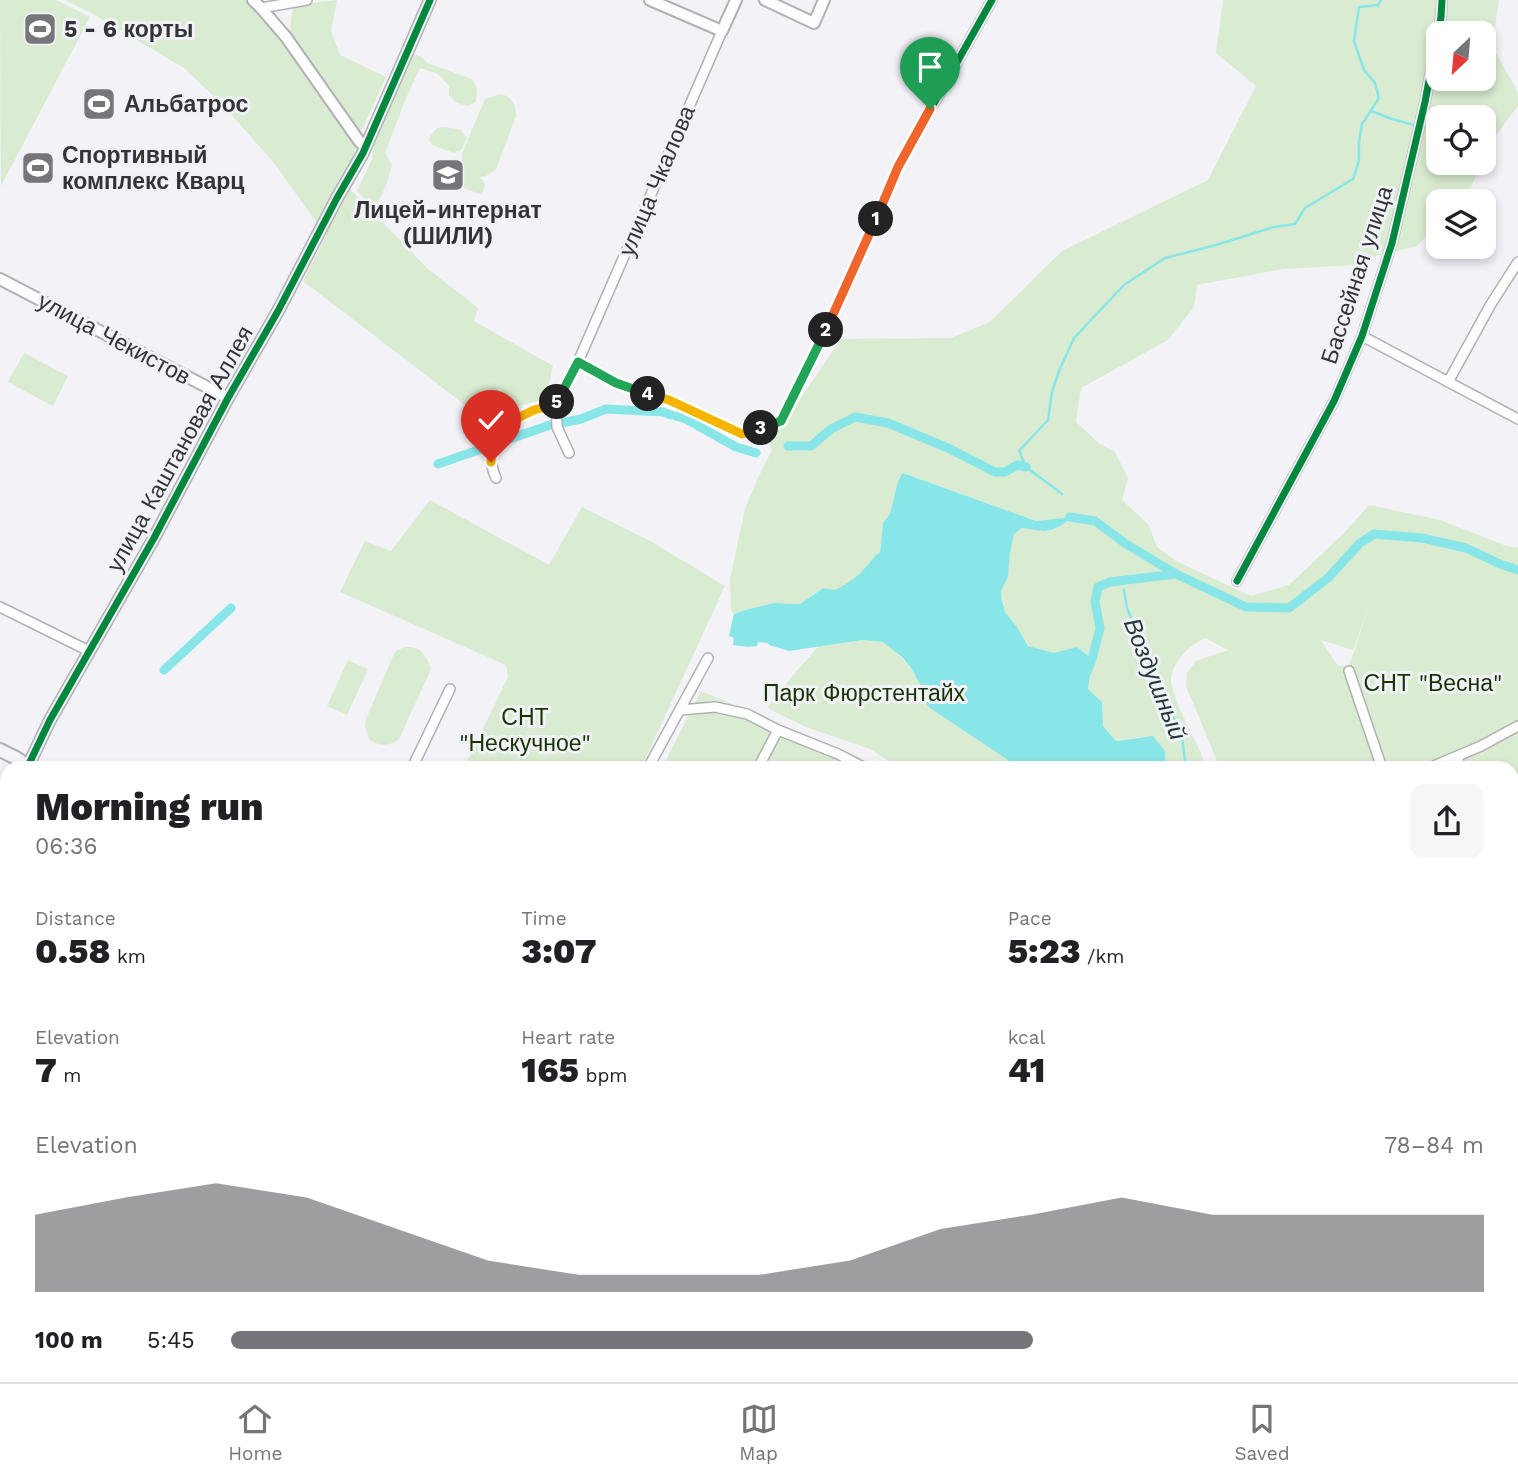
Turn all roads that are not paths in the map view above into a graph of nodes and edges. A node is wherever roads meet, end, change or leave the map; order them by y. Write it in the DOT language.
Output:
graph roads {
  1 [pos="307,0"];
  2 [pos="430,0"];
  3 [pos="650,0"];
  4 [pos="736,0"];
  5 [pos="765,0"];
  6 [pos="824,0"];
  7 [pos="992,0"];
  8 [pos="1442,0"];
  9 [pos="257,4"];
  10 [pos="722,31"];
  11 [pos="365,149"];
  12 [pos="1518,262"];
  13 [pos="0,279"];
  14 [pos="1362,336"];
  15 [pos="578,362"];
  16 [pos="1448,382"];
  17 [pos="228,398"];
  18 [pos="556,404"];
  19 [pos="1518,419"];
  20 [pos="569,453"];
  21 [pos="496,478"];
  22 [pos="1237,581"];
  23 [pos="0,607"];
  24 [pos="89,651"];
  25 [pos="708,658"];
  26 [pos="1349,671"];
  27 [pos="450,690"];
  28 [pos="680,710"];
  29 [pos="1518,726"];
  30 [pos="778,730"];
  31 [pos="0,750"];
  32 [pos="1456,757"];
  33 [pos="19,761"];
  34 [pos="33,761"];
  35 [pos="415,761"];
  36 [pos="652,761"];
  37 [pos="762,761"];
  38 [pos="852,761"];
  39 [pos="1380,761"];
  40 [pos="1446,761"];
  41 [pos="1458,761"];
  1 -- 9 [label="street"];
  2 -- 11 [label="street, улица Каштановая Аллея"];
  3 -- 10 [label="street"];
  4 -- 10 [label="street, улица Чкалова"];
  5 -- 6 [label="street"];
  7 -- 15 [label="street"];
  8 -- 14 [label="street, Бассейная улица"];
  9 -- 11 [label="street"];
  10 -- 15 [label="street, улица Чкалова"];
  11 -- 17 [label="street, улица Каштановая Аллея"];
  12 -- 16 [label="street"];
  13 -- 17 [label="street, улица Чекистов"];
  14 -- 16 [label="street"];
  14 -- 22 [label="street, Бассейная улица"];
  15 -- 18 [label="street, улица Чкалова"];
  16 -- 19 [label="street"];
  17 -- 24 [label="street, улица Каштановая Аллея"];
  18 -- 20 [label="street"];
  18 -- 21 [label="street"];
  23 -- 24 [label="street"];
  24 -- 34 [label="street, улица Каштановая Аллея"];
  25 -- 28 [label="street"];
  26 -- 39 [label="street"];
  27 -- 35 [label="street"];
  28 -- 30 [label="street"];
  28 -- 36 [label="street"];
  29 -- 32 [label="street"];
  30 -- 37 [label="street"];
  30 -- 38 [label="street"];
  31 -- 33 [label="main road"];
  32 -- 40 [label="street"];
  32 -- 41 [label="street"];
}
